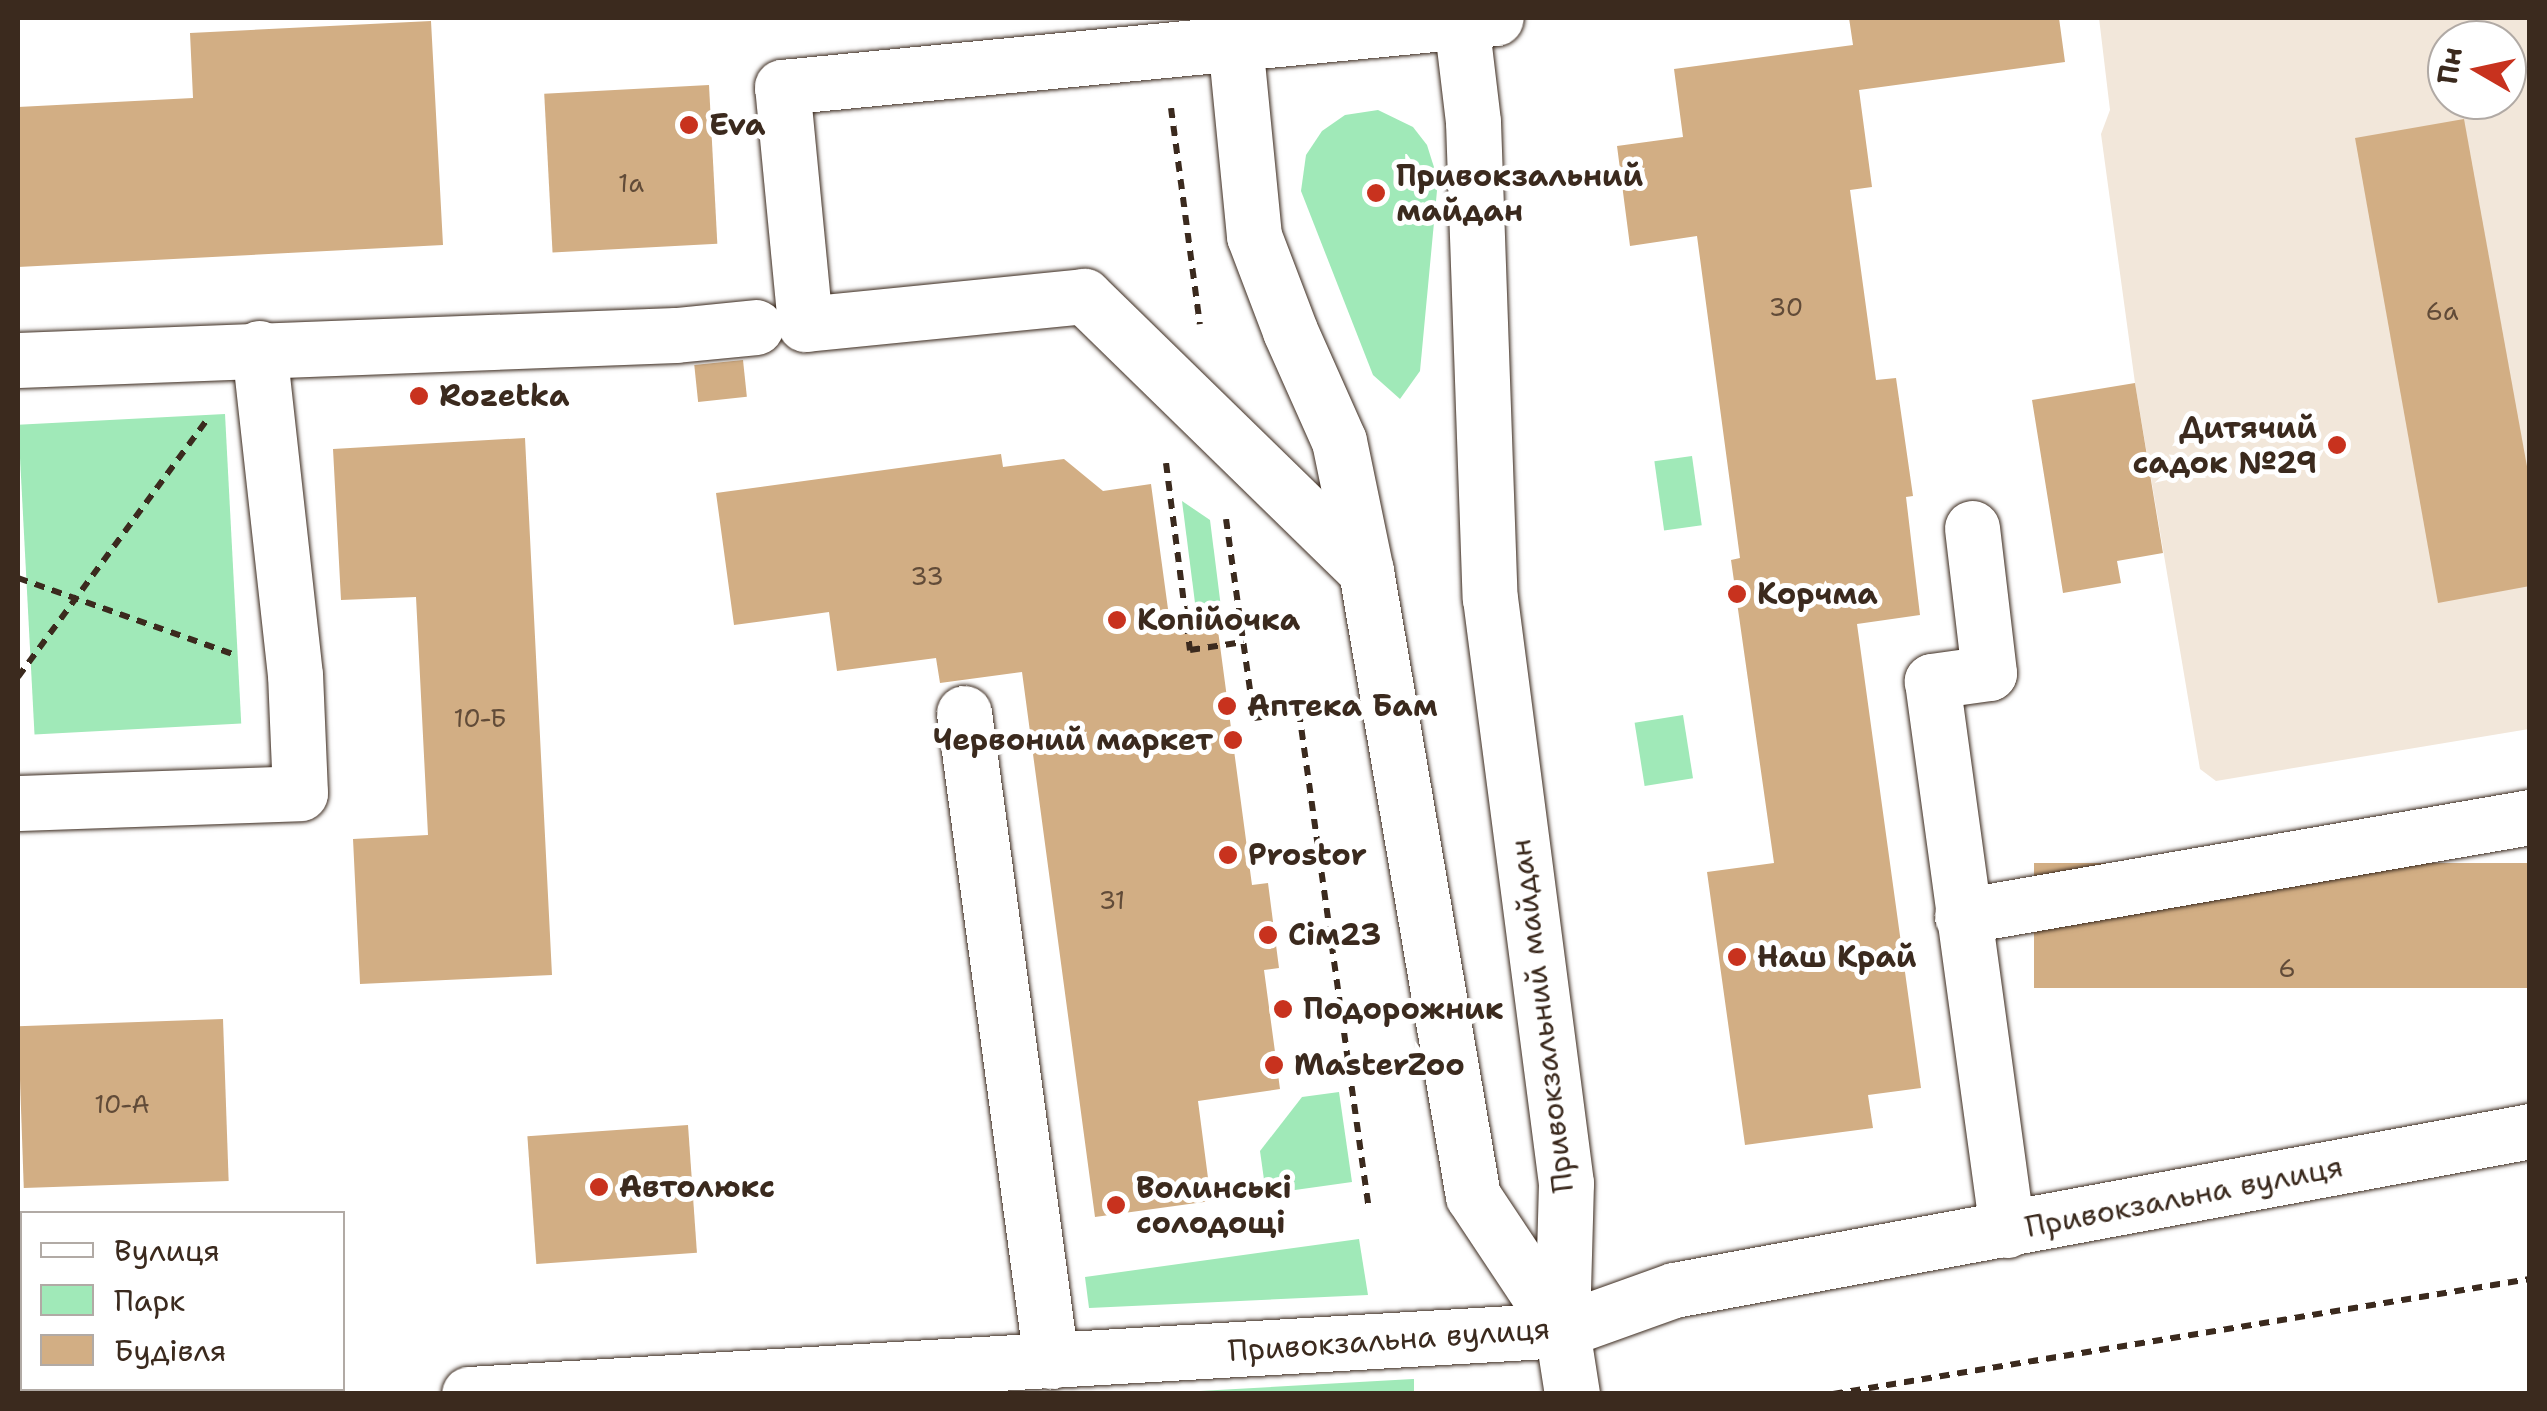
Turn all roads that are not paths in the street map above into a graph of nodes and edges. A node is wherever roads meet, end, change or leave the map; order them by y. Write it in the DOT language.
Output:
graph roads {
  1 [pos="1478,19"];
  2 [pos="1235,42"];
  3 [pos="756,326"];
  4 [pos="260,348"];
  5 [pos="18,360"];
  6 [pos="1972,528"];
  7 [pos="1366,571"];
  8 [pos="964,713"];
  9 [pos="18,804"];
  10 [pos="2530,817"];
  11 [pos="1962,916"];
  12 [pos="2530,1131"];
  13 [pos="2007,1230"];
  14 [pos="1562,1330"];
  15 [pos="1051,1361"];
  16 [pos="852,1383"];
  17 [pos="469,1394"];
  18 [pos="1572,1394"];
  1 -- 2 [label="street"];
  1 -- 14 [label="street, Привокзальний майдан"];
  2 -- 7 [label="street"];
  2 -- 7 [label="street"];
  3 -- 4 [label="street"];
  4 -- 5 [label="street"];
  4 -- 9 [label="street"];
  6 -- 11 [label="street"];
  7 -- 14 [label="street"];
  8 -- 15 [label="street"];
  10 -- 11 [label="street"];
  11 -- 13 [label="street"];
  12 -- 13 [label="street, Привокзальна вулиця"];
  13 -- 14 [label="street, Привокзальна вулиця"];
  14 -- 15 [label="street, Привокзальна вулиця"];
  14 -- 18 [label="street"];
  15 -- 16 [label="street, Привокзальна вулиця"];
  16 -- 17 [label="street, Привокзальна вулиця"];
}
